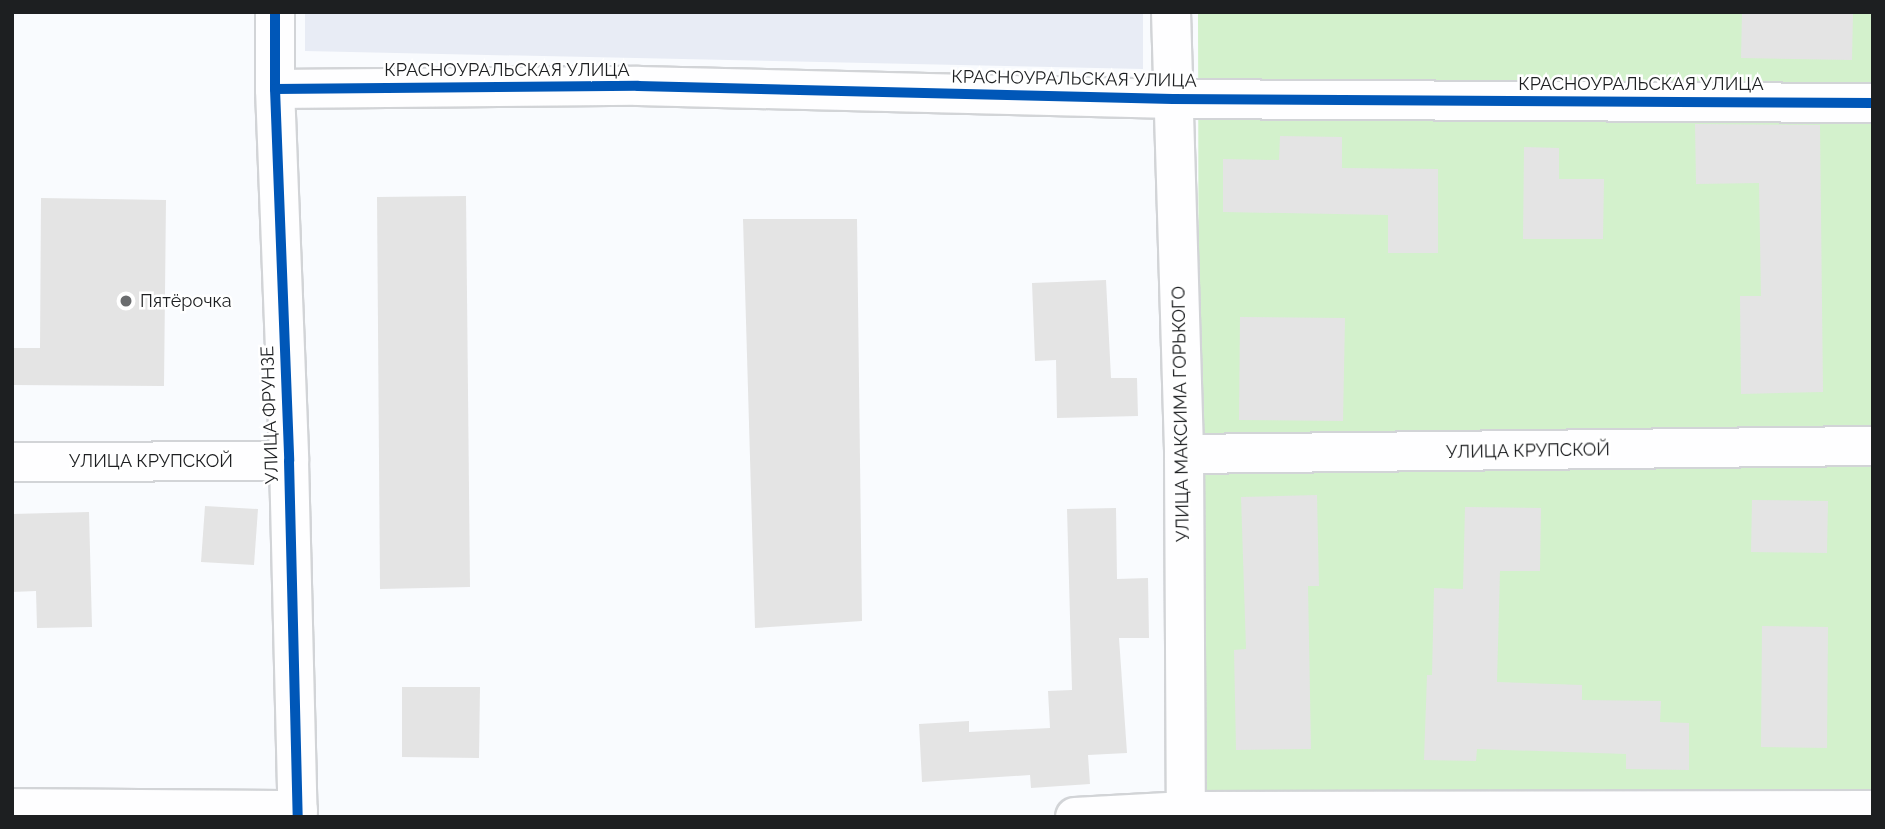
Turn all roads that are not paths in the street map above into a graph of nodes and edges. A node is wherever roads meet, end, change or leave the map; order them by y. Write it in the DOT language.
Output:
graph roads {
  1 [pos="275,12"];
  2 [pos="1171,12"];
  3 [pos="275,89"];
  4 [pos="1173,99"];
  5 [pos="1873,103"];
  6 [pos="1873,446"];
  7 [pos="1184,454"];
  8 [pos="12,461"];
  9 [pos="289,461"];
  10 [pos="12,808"];
  11 [pos="1873,810"];
  12 [pos="298,813"];
  13 [pos="1186,814"];
  14 [pos="1075,817"];
  1 -- 3 [label="street, УЛИЦА ФРУНЗЕ"];
  2 -- 4 [label="street, УЛИЦА МАКСИМА ГОРЬКОГО"];
  3 -- 4 [label="street, КРАСНОУРАЛЬСКАЯ УЛИЦА"];
  3 -- 9 [label="street, УЛИЦА ФРУНЗЕ"];
  4 -- 5 [label="street, КРАСНОУРАЛЬСКАЯ УЛИЦА"];
  4 -- 7 [label="street, УЛИЦА МАКСИМА ГОРЬКОГО"];
  6 -- 7 [label="street, УЛИЦА КРУПСКОЙ"];
  7 -- 13 [label="street, УЛИЦА МАКСИМА ГОРЬКОГО"];
  8 -- 9 [label="street, УЛИЦА КРУПСКОЙ"];
  9 -- 12 [label="street, УЛИЦА ФРУНЗЕ"];
  10 -- 12 [label="street"];
  11 -- 13 [label="street"];
  13 -- 14 [label="street"];
}
